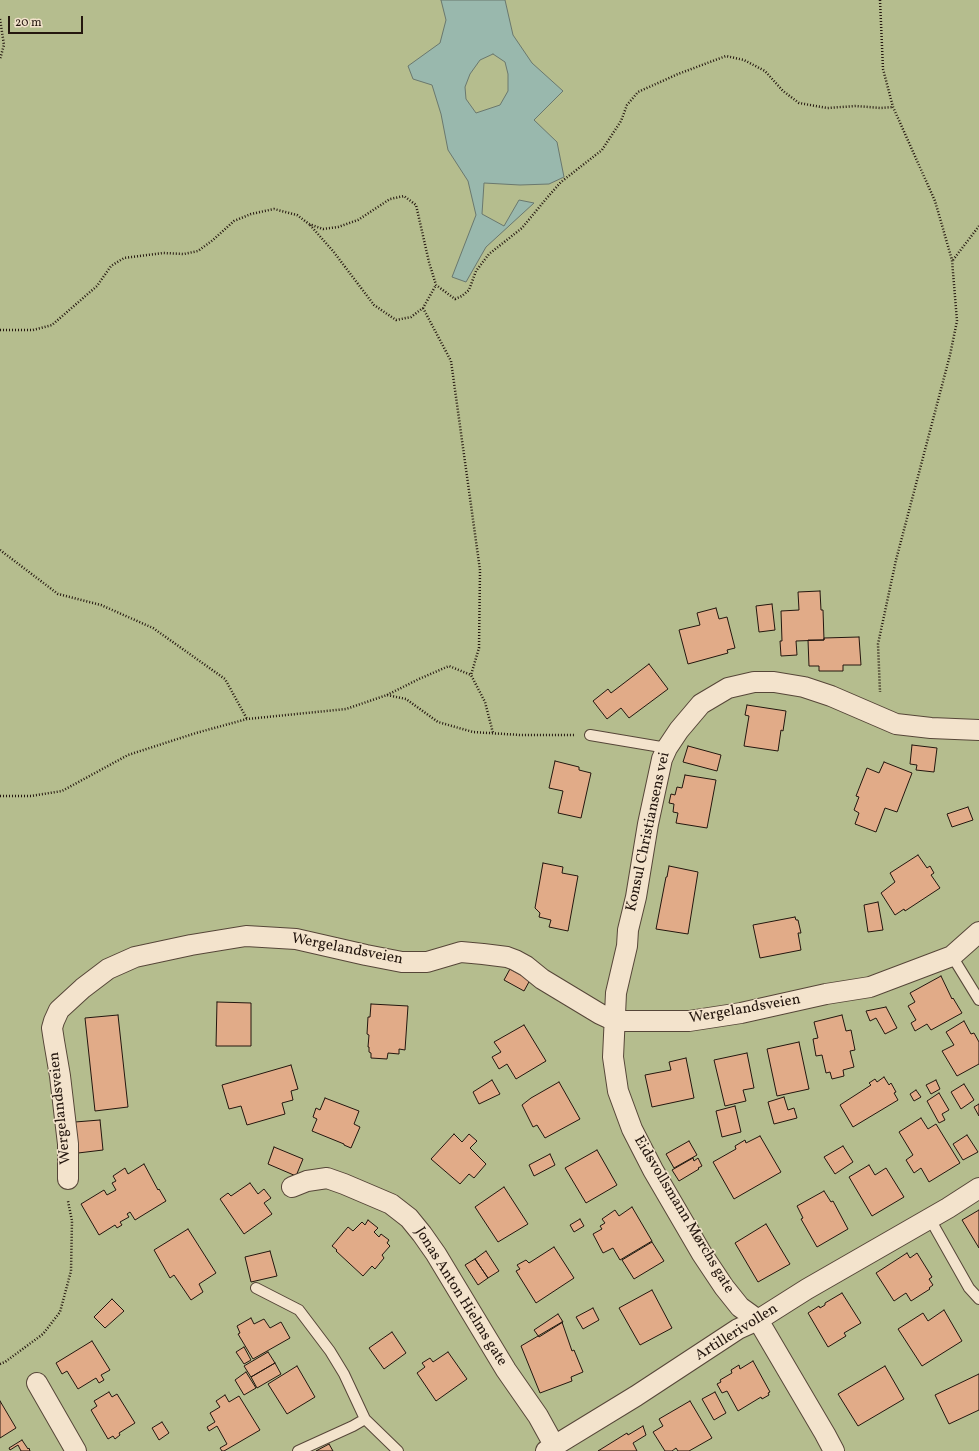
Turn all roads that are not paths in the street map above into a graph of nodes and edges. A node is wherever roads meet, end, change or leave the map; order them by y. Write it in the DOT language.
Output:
graph roads {
  1 [pos="979,730"];
  2 [pos="590,735"];
  3 [pos="667,748"];
  4 [pos="979,932"];
  5 [pos="952,956"];
  6 [pos="979,1000"];
  7 [pos="615,1021"];
  8 [pos="68,1179"];
  9 [pos="292,1187"];
  10 [pos="979,1188"];
  11 [pos="930,1219"];
  12 [pos="256,1288"];
  13 [pos="979,1298"];
  14 [pos="758,1320"];
  15 [pos="37,1383"];
  16 [pos="365,1419"];
  17 [pos="550,1448"];
  18 [pos="76,1451"];
  19 [pos="298,1451"];
  20 [pos="398,1451"];
  21 [pos="834,1451"];
  1 -- 3 [label="street, Konsul Christiansens vei"];
  2 -- 3 [label="lane"];
  3 -- 7 [label="street, Konsul Christiansens vei"];
  4 -- 5 [label="street, Wergelandsveien"];
  5 -- 6 [label="lane"];
  5 -- 7 [label="street, Wergelandsveien"];
  7 -- 8 [label="street, Wergelandsveien"];
  7 -- 14 [label="street, Eidsvollsmann Mørchs gate"];
  9 -- 17 [label="street, Jonas Anton Hielms gate"];
  10 -- 11 [label="street, Artillerivollen"];
  11 -- 13 [label="lane"];
  11 -- 14 [label="street, Artillerivollen"];
  12 -- 16 [label="lane"];
  14 -- 17 [label="street, Artillerivollen"];
  14 -- 21 [label="street, Eidsvollsmann Mørchs gate"];
  15 -- 18 [label="street"];
  16 -- 19 [label="lane"];
  16 -- 20 [label="lane"];
}
